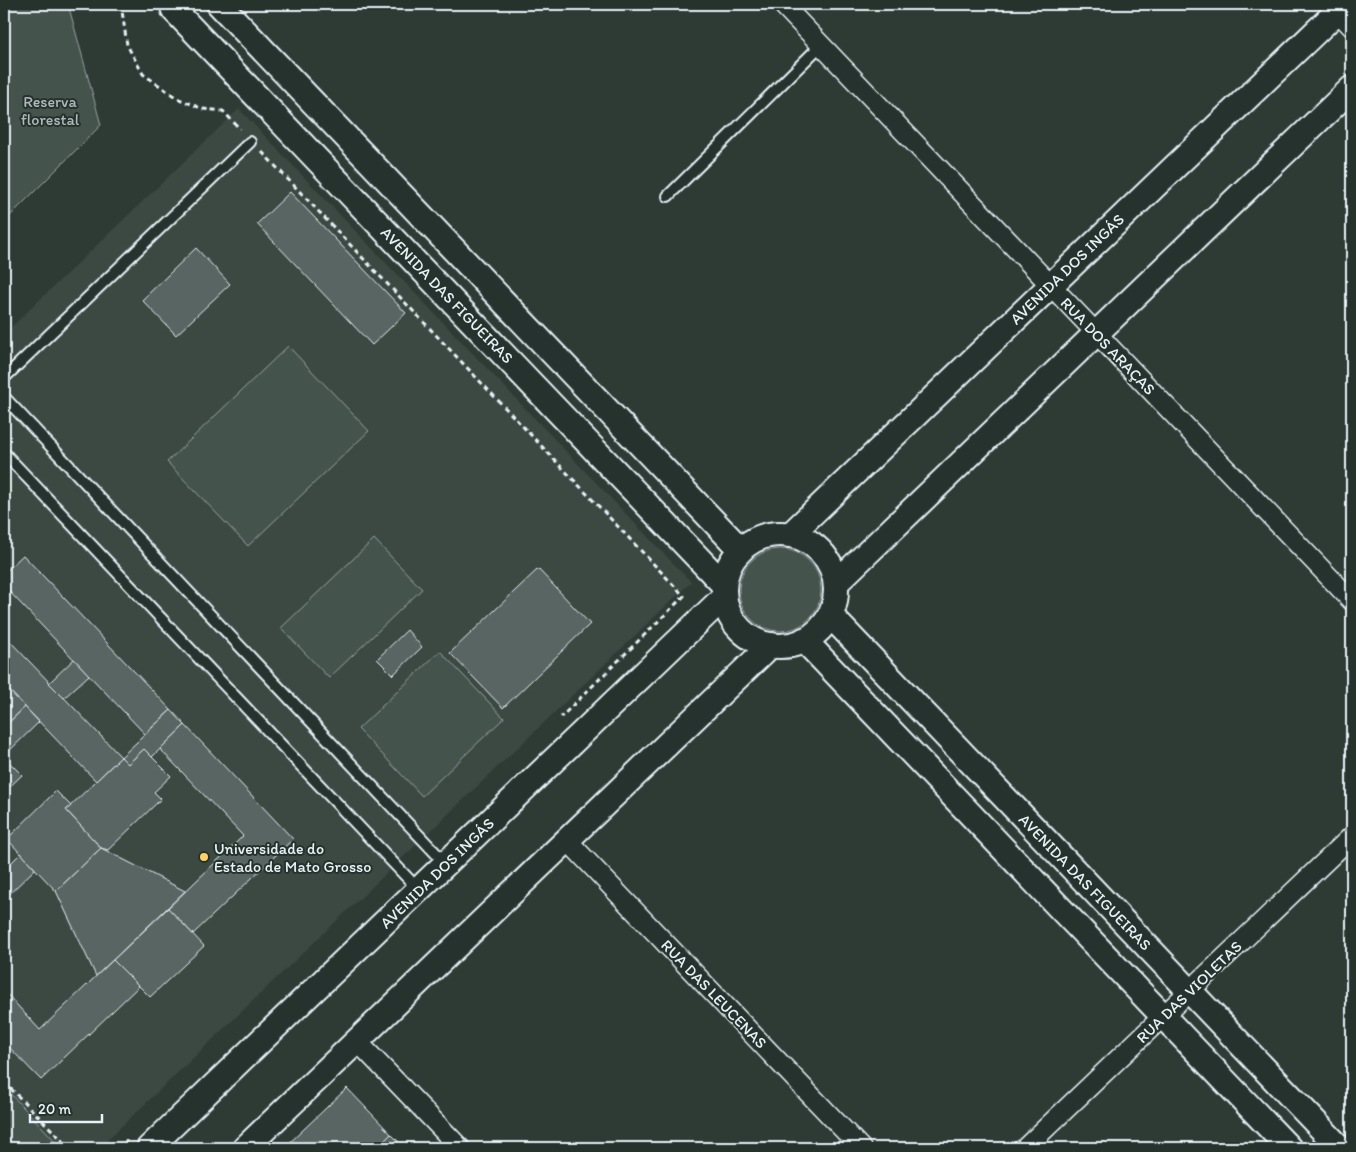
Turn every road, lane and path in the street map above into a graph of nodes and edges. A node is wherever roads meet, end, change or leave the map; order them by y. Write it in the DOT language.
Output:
graph roads {
  1 [pos="121,4"];
  2 [pos="172,4"];
  3 [pos="219,4"];
  4 [pos="782,4"];
  5 [pos="1341,11"];
  6 [pos="821,45"];
  7 [pos="1352,88"];
  8 [pos="244,133"];
  9 [pos="254,145"];
  10 [pos="668,196"];
  11 [pos="1050,285"];
  12 [pos="1096,333"];
  13 [pos="4,378"];
  14 [pos="4,397"];
  15 [pos="4,453"];
  16 [pos="790,535"];
  17 [pos="741,550"];
  18 [pos="836,583"];
  19 [pos="724,591"];
  20 [pos="1352,601"];
  21 [pos="830,615"];
  22 [pos="804,640"];
  23 [pos="771,645"];
  24 [pos="556,721"];
  25 [pos="1352,836"];
  26 [pos="566,840"];
  27 [pos="446,864"];
  28 [pos="419,890"];
  29 [pos="1190,991"];
  30 [pos="1163,1016"];
  31 [pos="357,1040"];
  32 [pos="4,1082"];
  33 [pos="141,1141"];
  34 [pos="70,1148"];
  35 [pos="118,1148"];
  36 [pos="245,1148"];
  37 [pos="460,1148"];
  38 [pos="861,1148"];
  39 [pos="1025,1148"];
  40 [pos="1289,1148"];
  41 [pos="1340,1148"];
  1 -- 8 [label="path"];
  2 -- 19 [label="street, AVENIDA DAS FIGUEIRAS"];
  3 -- 17 [label="street"];
  4 -- 6 [label="street, RUA DOS ARAÇAS"];
  5 -- 11 [label="street, AVENIDA DOS INGÁS"];
  6 -- 10 [label="lane"];
  6 -- 11 [label="street, RUA DOS ARAÇAS"];
  7 -- 12 [label="street"];
  9 -- 13 [label="lane"];
  9 -- 24 [label="path"];
  11 -- 12 [label="street, RUA DOS ARAÇAS"];
  11 -- 16 [label="street, AVENIDA DOS INGÁS"];
  12 -- 18 [label="street"];
  12 -- 20 [label="street, RUA DOS ARAÇAS"];
  14 -- 27 [label="lane"];
  15 -- 28 [label="lane"];
  16 -- 17 [label="street, AVENIDA DAS FIGUEIRAS"];
  16 -- 18 [label="street, AVENIDA DAS FIGUEIRAS"];
  17 -- 19 [label="street, AVENIDA DAS FIGUEIRAS"];
  18 -- 21 [label="street, AVENIDA DAS FIGUEIRAS"];
  19 -- 23 [label="street, AVENIDA DAS FIGUEIRAS"];
  19 -- 27 [label="street, AVENIDA DOS INGÁS"];
  21 -- 22 [label="street, AVENIDA DAS FIGUEIRAS"];
  21 -- 29 [label="street, AVENIDA DAS FIGUEIRAS"];
  22 -- 23 [label="street, AVENIDA DAS FIGUEIRAS"];
  22 -- 30 [label="street"];
  23 -- 26 [label="street"];
  25 -- 29 [label="street, RUA DAS VIOLETAS"];
  26 -- 31 [label="street"];
  26 -- 38 [label="street, RUA DAS LEUCENAS"];
  27 -- 28 [label="street, AVENIDA DOS INGÁS"];
  28 -- 33 [label="street, AVENIDA DOS INGÁS"];
  29 -- 30 [label="street, RUA DAS VIOLETAS"];
  29 -- 41 [label="street, AVENIDA DAS FIGUEIRAS"];
  30 -- 39 [label="street, RUA DAS VIOLETAS"];
  30 -- 40 [label="street"];
  31 -- 36 [label="street"];
  31 -- 37 [label="street"];
  32 -- 34 [label="path"];
  33 -- 35 [label="path"];
}
